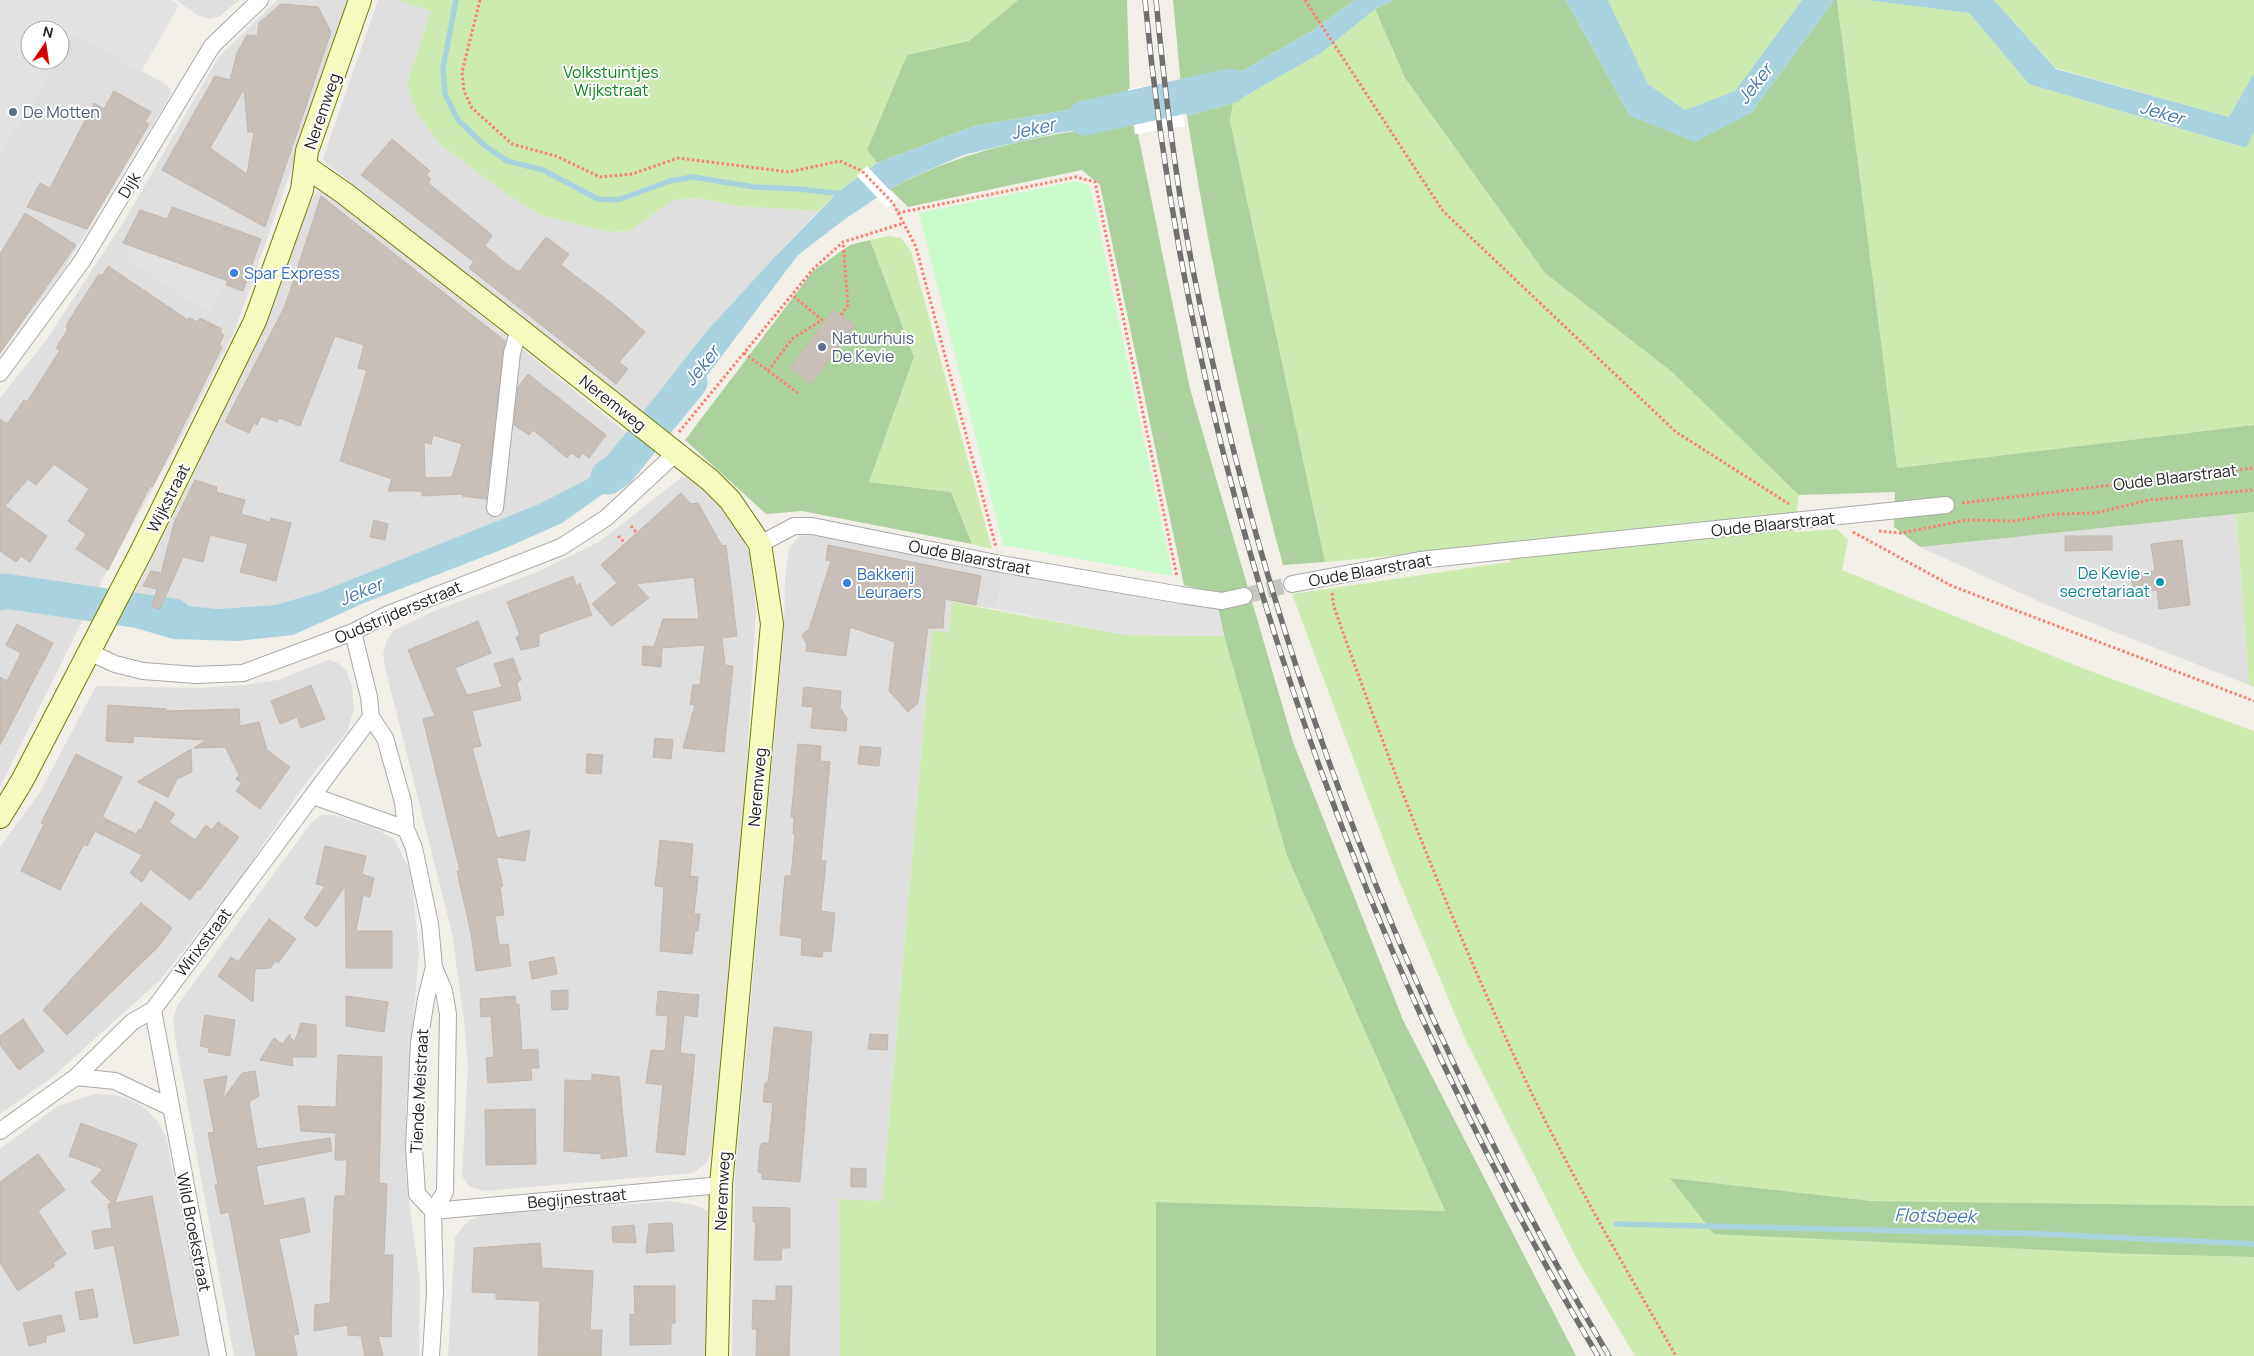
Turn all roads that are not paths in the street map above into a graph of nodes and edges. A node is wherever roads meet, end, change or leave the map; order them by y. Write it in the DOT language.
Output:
graph roads {
  1 [pos="260,0"];
  2 [pos="360,0"];
  3 [pos="305,166"];
  4 [pos="519,328"];
  5 [pos="0,372"];
  6 [pos="669,447"];
  7 [pos="1946,505"];
  8 [pos="495,508"];
  9 [pos="760,544"];
  10 [pos="1292,584"];
  11 [pos="1244,596"];
  12 [pos="353,632"];
  13 [pos="89,652"];
  14 [pos="371,717"];
  15 [pos="312,796"];
  16 [pos="0,818"];
  17 [pos="406,829"];
  18 [pos="434,967"];
  19 [pos="153,1010"];
  20 [pos="76,1077"];
  21 [pos="170,1108"];
  22 [pos="0,1132"];
  23 [pos="721,1185"];
  24 [pos="433,1211"];
  25 [pos="218,1356"];
  26 [pos="431,1356"];
  27 [pos="717,1356"];
  1 -- 5 [label="street, Dijk"];
  2 -- 3 [label="street, Neremweg"];
  3 -- 4 [label="street, Neremweg"];
  3 -- 13 [label="street, Wijkstraat"];
  4 -- 6 [label="street, Neremweg"];
  4 -- 8 [label="street"];
  6 -- 9 [label="street, Neremweg"];
  6 -- 12 [label="street, Oudstrijdersstraat"];
  7 -- 10 [label="street, Oude Blaarstraat"];
  9 -- 11 [label="street, Oude Blaarstraat"];
  9 -- 23 [label="street, Neremweg"];
  12 -- 13 [label="street, Oudstrijdersstraat"];
  12 -- 14 [label="street, Tiende Meistraat"];
  13 -- 16 [label="street, Wijkstraat"];
  14 -- 15 [label="street, Wirixstraat"];
  14 -- 17 [label="street, Tiende Meistraat"];
  15 -- 17 [label="street"];
  15 -- 19 [label="street, Wirixstraat"];
  17 -- 18 [label="street, Tiende Meistraat"];
  18 -- 24 [label="street, Tiende Meistraat"];
  18 -- 24 [label="street, Tiende Meistraat"];
  19 -- 20 [label="street, Wirixstraat"];
  19 -- 21 [label="street, Wild Broekstraat"];
  20 -- 21 [label="street"];
  20 -- 22 [label="street, Wirixstraat"];
  21 -- 25 [label="street, Wild Broekstraat"];
  23 -- 24 [label="street, Begijnestraat"];
  23 -- 27 [label="street, Neremweg"];
  24 -- 26 [label="street"];
}
